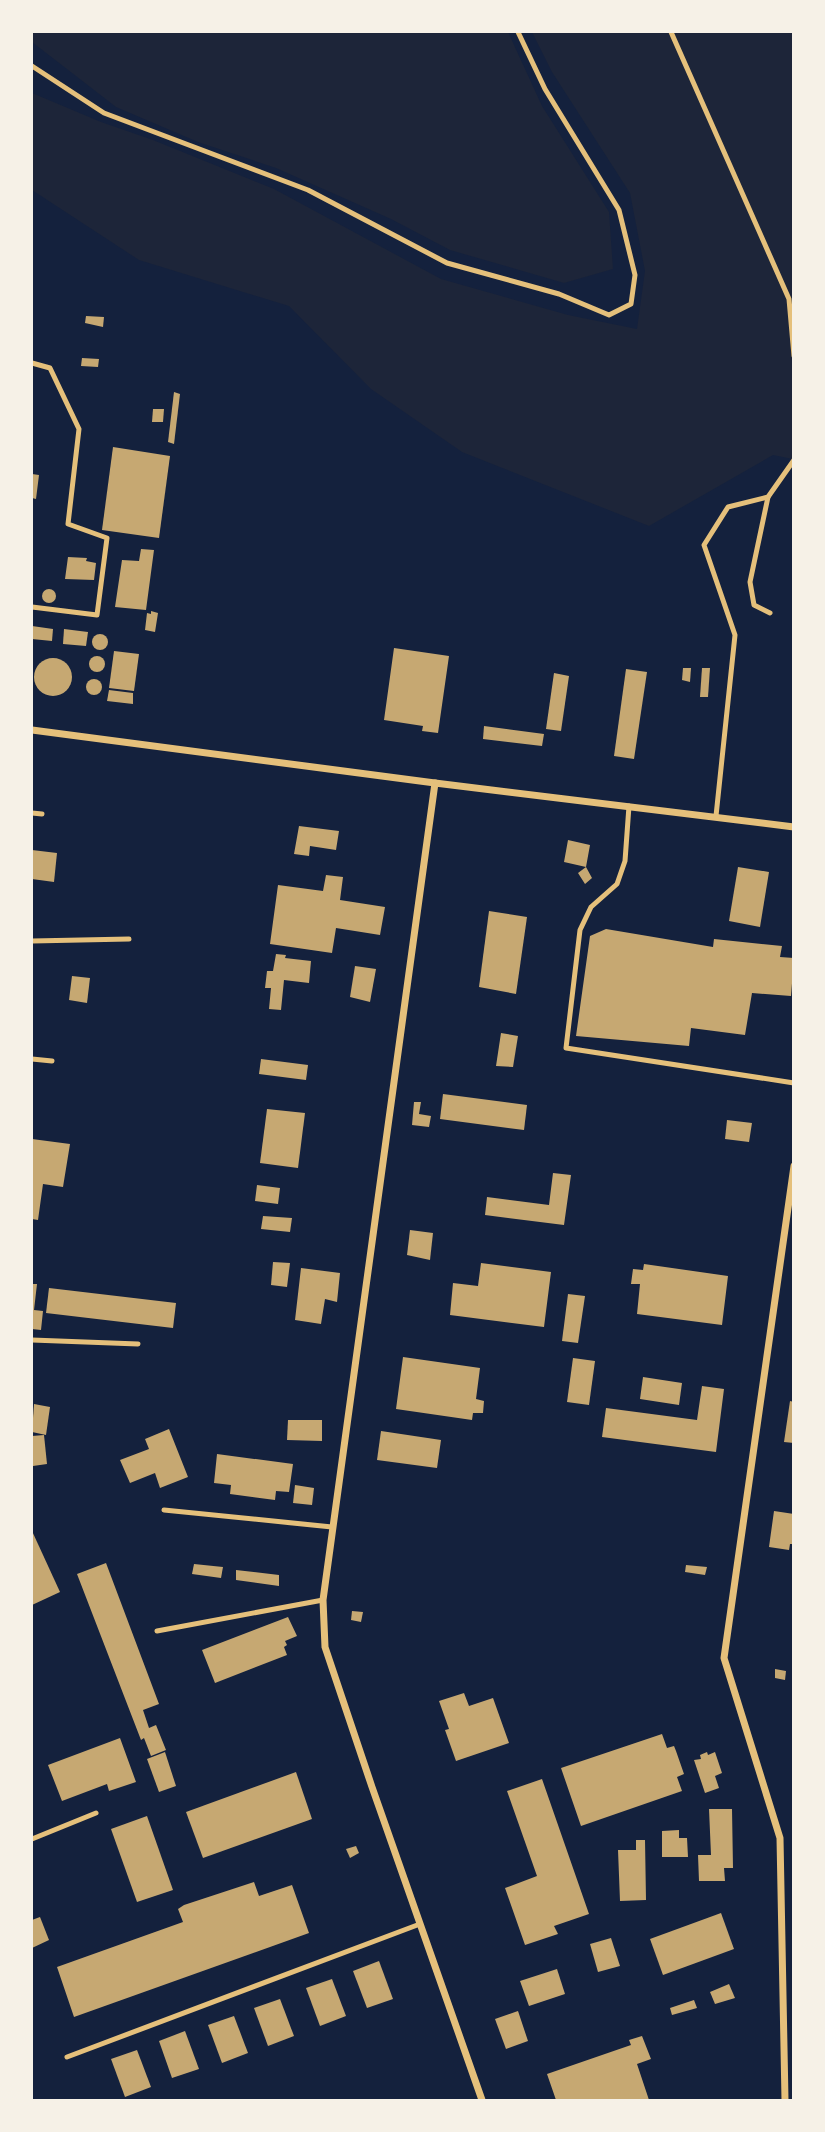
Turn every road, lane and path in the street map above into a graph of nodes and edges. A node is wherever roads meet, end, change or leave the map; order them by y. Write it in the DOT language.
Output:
graph roads {
  1 [pos="518,32"];
  2 [pos="671,32"];
  3 [pos="32,66"];
  4 [pos="793,356"];
  5 [pos="32,363"];
  6 [pos="793,460"];
  7 [pos="768,497"];
  8 [pos="32,607"];
  9 [pos="770,613"];
  10 [pos="32,730"];
  11 [pos="435,783"];
  12 [pos="629,806"];
  13 [pos="32,813"];
  14 [pos="42,814"];
  15 [pos="716,816"];
  16 [pos="793,827"];
  17 [pos="129,939"];
  18 [pos="32,941"];
  19 [pos="32,1059"];
  20 [pos="52,1061"];
  21 [pos="793,1083"];
  22 [pos="793,1166"];
  23 [pos="32,1340"];
  24 [pos="138,1344"];
  25 [pos="164,1510"];
  26 [pos="332,1527"];
  27 [pos="323,1600"];
  28 [pos="157,1631"];
  29 [pos="96,1813"];
  30 [pos="32,1839"];
  31 [pos="419,1924"];
  32 [pos="67,2057"];
  33 [pos="482,2101"];
  34 [pos="785,2101"];
  1 -- 3 [label="lane"];
  2 -- 4 [label="lane"];
  5 -- 8 [label="lane"];
  6 -- 7 [label="lane"];
  7 -- 9 [label="lane"];
  7 -- 15 [label="lane"];
  10 -- 11 [label="street"];
  11 -- 12 [label="street"];
  11 -- 26 [label="street"];
  12 -- 15 [label="street"];
  12 -- 21 [label="lane"];
  13 -- 14 [label="lane"];
  15 -- 16 [label="street"];
  17 -- 18 [label="lane"];
  19 -- 20 [label="lane"];
  22 -- 34 [label="street"];
  23 -- 24 [label="lane"];
  25 -- 26 [label="lane"];
  26 -- 27 [label="street"];
  27 -- 28 [label="lane"];
  27 -- 31 [label="street"];
  29 -- 30 [label="lane"];
  31 -- 32 [label="lane"];
  31 -- 33 [label="street"];
}
